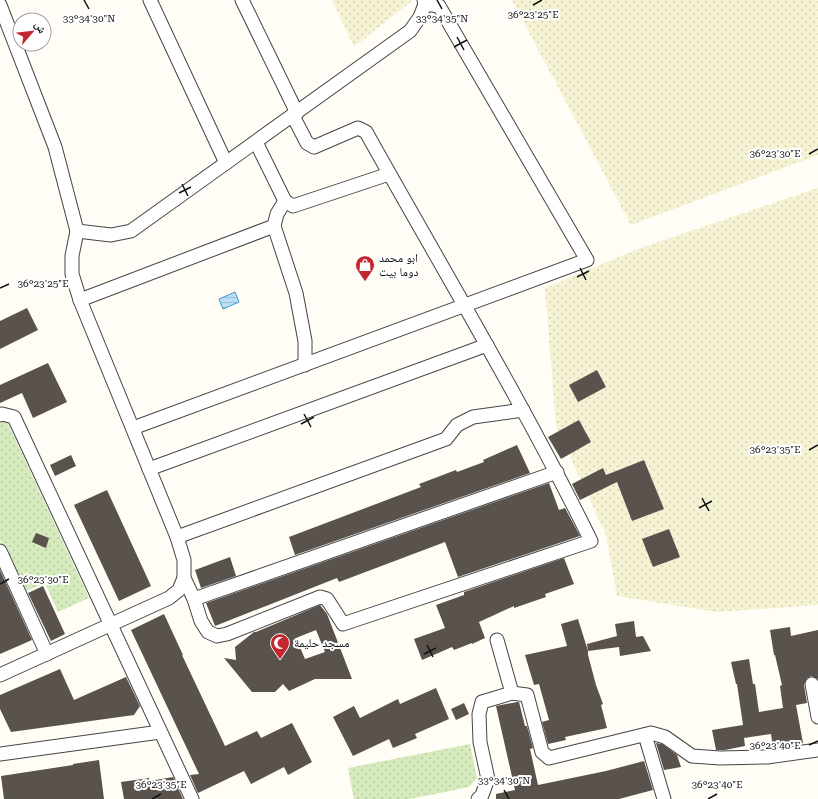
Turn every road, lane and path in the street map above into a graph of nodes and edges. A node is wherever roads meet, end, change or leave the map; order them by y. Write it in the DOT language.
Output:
graph roads {
  1 [pos="150,0"];
  2 [pos="242,0"];
  3 [pos="424,2"];
  4 [pos="0,4"];
  5 [pos="295,114"];
  6 [pos="256,142"];
  7 [pos="226,163"];
  8 [pos="389,174"];
  9 [pos="285,201"];
  10 [pos="274,226"];
  11 [pos="77,232"];
  12 [pos="80,300"];
  13 [pos="464,306"];
  14 [pos="487,345"];
  15 [pos="305,365"];
  16 [pos="523,410"];
  17 [pos="0,415"];
  18 [pos="133,428"];
  19 [pos="149,468"];
  20 [pos="557,472"];
  21 [pos="177,537"];
  22 [pos="0,551"];
  23 [pos="184,578"];
  24 [pos="194,599"];
  25 [pos="110,625"];
  26 [pos="497,640"];
  27 [pos="47,654"];
  28 [pos="0,675"];
  29 [pos="812,684"];
  30 [pos="512,693"];
  31 [pos="818,717"];
  32 [pos="160,732"];
  33 [pos="645,735"];
  34 [pos="2,750"];
  35 [pos="818,750"];
  36 [pos="661,798"];
  37 [pos="192,799"];
  38 [pos="478,799"];
  1 -- 7 [label="street"];
  2 -- 5 [label="street"];
  3 -- 5 [label="street"];
  3 -- 13 [label="street"];
  4 -- 11 [label="street"];
  5 -- 6 [label="street"];
  5 -- 8 [label="street"];
  6 -- 7 [label="street"];
  6 -- 9 [label="street"];
  7 -- 11 [label="street"];
  8 -- 9 [label="street"];
  8 -- 13 [label="street"];
  9 -- 10 [label="street"];
  10 -- 12 [label="street"];
  10 -- 15 [label="street"];
  11 -- 12 [label="street"];
  12 -- 18 [label="street"];
  13 -- 14 [label="street"];
  13 -- 15 [label="street"];
  14 -- 16 [label="street"];
  14 -- 19 [label="street"];
  15 -- 18 [label="street"];
  16 -- 20 [label="street"];
  16 -- 21 [label="street"];
  17 -- 25 [label="street"];
  18 -- 19 [label="street"];
  19 -- 21 [label="street"];
  20 -- 24 [label="street"];
  20 -- 24 [label="street"];
  21 -- 23 [label="street"];
  22 -- 27 [label="street"];
  23 -- 24 [label="street"];
  23 -- 25 [label="street"];
  25 -- 27 [label="street"];
  25 -- 32 [label="street"];
  26 -- 30 [label="street"];
  27 -- 28 [label="street"];
  29 -- 31 [label="street"];
  30 -- 33 [label="street"];
  30 -- 38 [label="street"];
  32 -- 34 [label="street"];
  32 -- 37 [label="street"];
  33 -- 35 [label="street"];
  33 -- 36 [label="street"];
}
